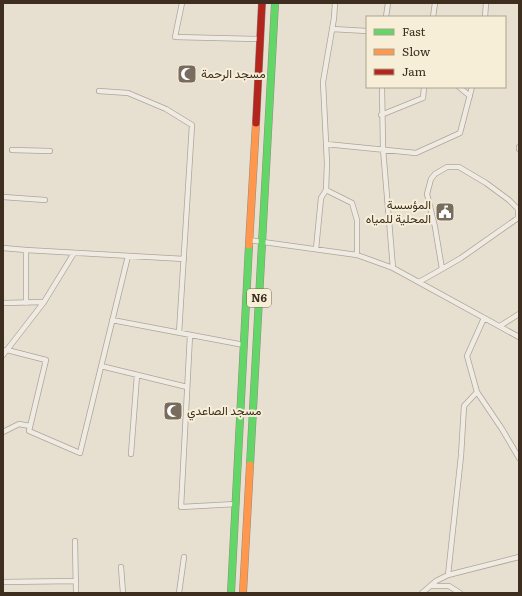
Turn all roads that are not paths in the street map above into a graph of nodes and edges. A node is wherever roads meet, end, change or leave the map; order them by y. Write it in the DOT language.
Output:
graph roads {
  1 [pos="182,3"];
  2 [pos="262,3"];
  3 [pos="275,3"];
  4 [pos="335,3"];
  5 [pos="388,3"];
  6 [pos="435,3"];
  7 [pos="486,3"];
  8 [pos="386,16"];
  9 [pos="433,16"];
  10 [pos="485,16"];
  11 [pos="332,29"];
  12 [pos="366,31"];
  13 [pos="260,40"];
  14 [pos="259,59"];
  15 [pos="272,61"];
  16 [pos="382,88"];
  17 [pos="424,88"];
  18 [pos="461,88"];
  19 [pos="472,88"];
  20 [pos="99,91"];
  21 [pos="470,96"];
  22 [pos="381,115"];
  23 [pos="326,144"];
  24 [pos="383,149"];
  25 [pos="12,150"];
  26 [pos="50,150"];
  27 [pos="326,190"];
  28 [pos="3,197"];
  29 [pos="44,200"];
  30 [pos="249,240"];
  31 [pos="262,242"];
  32 [pos="3,248"];
  33 [pos="316,249"];
  34 [pos="26,250"];
  35 [pos="74,253"];
  36 [pos="357,255"];
  37 [pos="128,256"];
  38 [pos="184,259"];
  39 [pos="393,268"];
  40 [pos="442,268"];
  41 [pos="419,282"];
  42 [pos="44,302"];
  43 [pos="3,303"];
  44 [pos="26,303"];
  45 [pos="246,306"];
  46 [pos="259,307"];
  47 [pos="519,314"];
  48 [pos="484,318"];
  49 [pos="112,320"];
  50 [pos="500,326"];
  51 [pos="179,334"];
  52 [pos="190,335"];
  53 [pos="519,337"];
  54 [pos="244,345"];
  55 [pos="5,350"];
  56 [pos="3,355"];
  57 [pos="101,366"];
  58 [pos="137,375"];
  59 [pos="187,387"];
  60 [pos="477,392"];
  61 [pos="3,425"];
  62 [pos="30,426"];
  63 [pos="9,429"];
  64 [pos="3,432"];
  65 [pos="131,454"];
  66 [pos="519,458"];
  67 [pos="236,504"];
  68 [pos="75,541"];
  69 [pos="184,557"];
  70 [pos="519,557"];
  71 [pos="121,567"];
  72 [pos="448,575"];
  73 [pos="76,581"];
  74 [pos="3,582"];
  75 [pos="431,586"];
  76 [pos="76,593"];
  77 [pos="123,593"];
  78 [pos="179,593"];
  79 [pos="231,593"];
  80 [pos="243,593"];
  81 [pos="422,593"];
  82 [pos="460,593"];
  1 -- 13 [label="street"];
  2 -- 13 [label="main road, N6"];
  3 -- 15 [label="main road, N6"];
  4 -- 11 [label="street"];
  5 -- 8 [label="street"];
  6 -- 9 [label="street"];
  7 -- 10 [label="street"];
  11 -- 12 [label="street"];
  11 -- 23 [label="street"];
  13 -- 14 [label="main road, N6"];
  14 -- 15 [label="main road"];
  14 -- 30 [label="main road, N6"];
  15 -- 31 [label="main road, N6"];
  16 -- 22 [label="street"];
  17 -- 22 [label="street"];
  18 -- 21 [label="street"];
  19 -- 21 [label="street"];
  20 -- 38 [label="street"];
  21 -- 24 [label="street"];
  22 -- 24 [label="street"];
  23 -- 24 [label="street"];
  23 -- 27 [label="street"];
  24 -- 39 [label="street"];
  25 -- 26 [label="street"];
  27 -- 33 [label="street"];
  27 -- 36 [label="street"];
  28 -- 29 [label="street"];
  30 -- 31 [label="street"];
  30 -- 45 [label="main road, N6"];
  31 -- 33 [label="street"];
  31 -- 46 [label="main road, N6"];
  32 -- 34 [label="street"];
  33 -- 36 [label="street"];
  34 -- 35 [label="street"];
  34 -- 44 [label="street"];
  35 -- 37 [label="street"];
  35 -- 42 [label="street"];
  36 -- 39 [label="street"];
  37 -- 38 [label="street"];
  37 -- 49 [label="street"];
  38 -- 51 [label="street"];
  39 -- 41 [label="street"];
  40 -- 40 [label="street"];
  40 -- 41 [label="street"];
  41 -- 48 [label="street"];
  42 -- 44 [label="street"];
  42 -- 55 [label="street"];
  43 -- 44 [label="street"];
  45 -- 46 [label="main road"];
  45 -- 54 [label="main road, N6"];
  46 -- 80 [label="main road, N6"];
  47 -- 50 [label="street"];
  48 -- 50 [label="street"];
  48 -- 60 [label="street"];
  49 -- 51 [label="street"];
  49 -- 57 [label="street"];
  50 -- 53 [label="street"];
  51 -- 52 [label="street"];
  52 -- 54 [label="street"];
  52 -- 59 [label="street"];
  54 -- 67 [label="main road, N6"];
  55 -- 56 [label="street"];
  55 -- 62 [label="street"];
  57 -- 58 [label="street"];
  57 -- 62 [label="street"];
  58 -- 59 [label="street"];
  58 -- 65 [label="street"];
  59 -- 67 [label="street"];
  60 -- 66 [label="street"];
  60 -- 72 [label="street"];
  61 -- 63 [label="street"];
  62 -- 63 [label="street"];
  63 -- 64 [label="street"];
  67 -- 79 [label="main road, N6"];
  68 -- 73 [label="street"];
  69 -- 78 [label="street"];
  70 -- 72 [label="street"];
  71 -- 77 [label="street"];
  72 -- 75 [label="street"];
  73 -- 74 [label="street"];
  73 -- 76 [label="street"];
  75 -- 81 [label="street"];
  75 -- 82 [label="street"];
}
